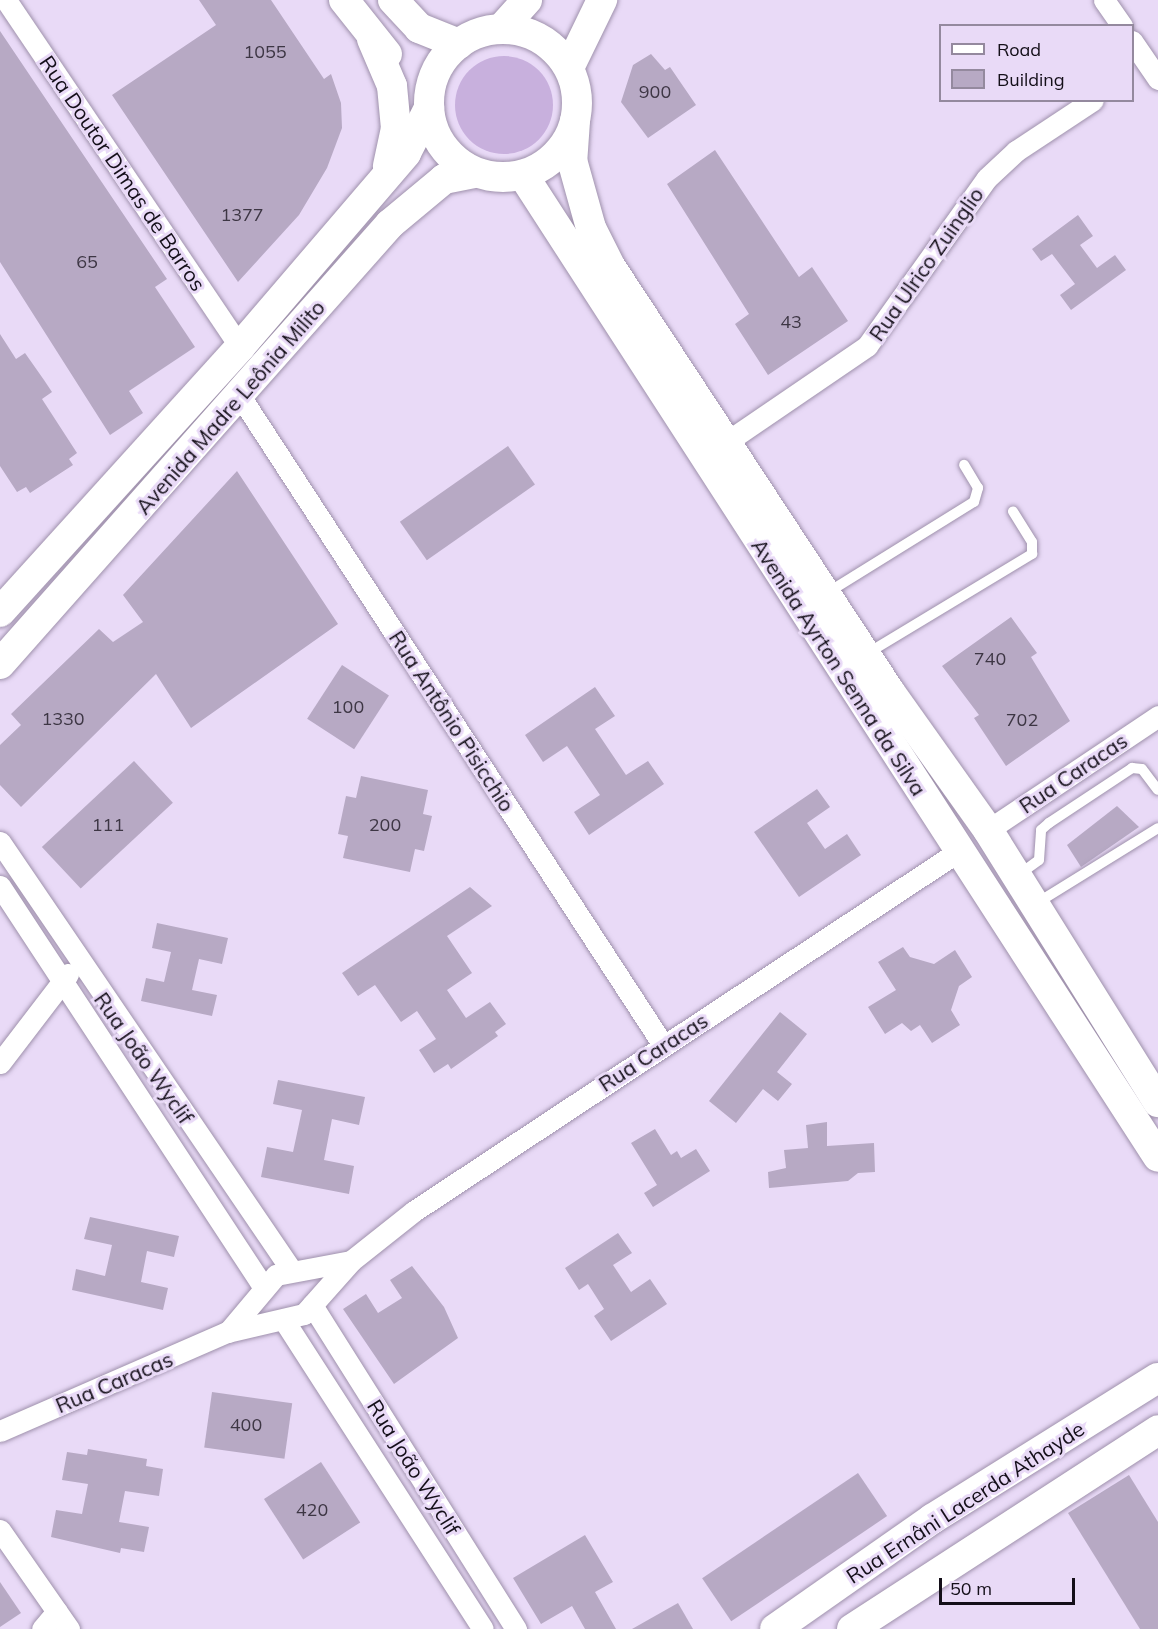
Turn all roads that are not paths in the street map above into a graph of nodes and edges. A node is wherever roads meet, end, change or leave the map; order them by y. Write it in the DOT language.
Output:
graph roads {
  1 [pos="6,0"];
  2 [pos="345,0"];
  3 [pos="393,0"];
  4 [pos="527,0"];
  5 [pos="602,0"];
  6 [pos="1104,0"];
  7 [pos="1121,24"];
  8 [pos="501,29"];
  9 [pos="372,39"];
  10 [pos="459,44"];
  11 [pos="1134,44"];
  12 [pos="569,68"];
  13 [pos="1149,69"];
  14 [pos="1090,102"];
  15 [pos="429,103"];
  16 [pos="575,121"];
  17 [pos="475,172"];
  18 [pos="387,175"];
  19 [pos="523,175"];
  20 [pos="240,347"];
  21 [pos="240,396"];
  22 [pos="725,443"];
  23 [pos="964,465"];
  24 [pos="1013,511"];
  25 [pos="41,567"];
  26 [pos="67,590"];
  27 [pos="825,594"];
  28 [pos="4,607"];
  29 [pos="35,626"];
  30 [pos="865,655"];
  31 [pos="0,664"];
  32 [pos="1158,716"];
  33 [pos="1158,790"];
  34 [pos="1158,828"];
  35 [pos="988,830"];
  36 [pos="0,842"];
  37 [pos="959,851"];
  38 [pos="1017,876"];
  39 [pos="0,886"];
  40 [pos="1034,904"];
  41 [pos="77,961"];
  42 [pos="61,982"];
  43 [pos="663,1045"];
  44 [pos="0,1063"];
  45 [pos="1158,1102"];
  46 [pos="1158,1157"];
  47 [pos="351,1261"];
  48 [pos="295,1272"];
  49 [pos="263,1291"];
  50 [pos="313,1302"];
  51 [pos="282,1321"];
  52 [pos="227,1332"];
  53 [pos="1158,1378"];
  54 [pos="1158,1430"];
  55 [pos="0,1431"];
  56 [pos="932,1519"];
  57 [pos="0,1530"];
  58 [pos="956,1557"];
  59 [pos="57,1611"];
  60 [pos="42,1629"];
  61 [pos="69,1629"];
  62 [pos="483,1629"];
  63 [pos="516,1629"];
  64 [pos="774,1629"];
  65 [pos="852,1629"];
  1 -- 20 [label="street, Rua Doutor Dimas de Barros"];
  2 -- 9 [label="main road"];
  3 -- 10 [label="main road"];
  4 -- 8 [label="main road"];
  5 -- 12 [label="main road"];
  6 -- 7 [label="street"];
  8 -- 10 [label="main road"];
  8 -- 12 [label="main road"];
  9 -- 15 [label="main road"];
  9 -- 18 [label="main road"];
  10 -- 15 [label="main road"];
  11 -- 13 [label="street"];
  12 -- 16 [label="main road"];
  14 -- 22 [label="street, Rua Ulrico Zuinglio"];
  15 -- 17 [label="main road"];
  15 -- 18 [label="main road, Avenida Madre Leônia Milito"];
  16 -- 19 [label="main road"];
  16 -- 22 [label="main road, Avenida Ayrton Senna da Silva"];
  17 -- 19 [label="main road"];
  17 -- 21 [label="main road, Avenida Madre Leônia Milito"];
  18 -- 20 [label="main road, Avenida Madre Leônia Milito"];
  19 -- 37 [label="main road, Avenida Ayrton Senna da Silva"];
  20 -- 25 [label="main road, Avenida Madre Leônia Milito"];
  21 -- 26 [label="main road, Avenida Madre Leônia Milito"];
  21 -- 43 [label="street, Rua Antônio Pisicchio"];
  22 -- 27 [label="main road, Avenida Ayrton Senna da Silva"];
  23 -- 27 [label="lane"];
  24 -- 30 [label="lane"];
  25 -- 26 [label="street"];
  25 -- 28 [label="main road, Avenida Madre Leônia Milito"];
  26 -- 29 [label="main road, Avenida Madre Leônia Milito"];
  27 -- 30 [label="main road, Avenida Ayrton Senna da Silva"];
  28 -- 29 [label="street"];
  29 -- 31 [label="main road, Avenida Madre Leônia Milito"];
  30 -- 35 [label="main road, Avenida Ayrton Senna da Silva"];
  32 -- 35 [label="street, Rua Caracas"];
  33 -- 38 [label="lane"];
  34 -- 40 [label="lane"];
  35 -- 38 [label="main road, Avenida Ayrton Senna da Silva"];
  36 -- 41 [label="street, Rua João Wyclif"];
  37 -- 43 [label="street, Rua Caracas"];
  37 -- 46 [label="main road, Avenida Ayrton Senna da Silva"];
  38 -- 40 [label="main road, Avenida Ayrton Senna da Silva"];
  39 -- 42 [label="street, Rua João Wyclif"];
  40 -- 45 [label="main road, Avenida Ayrton Senna da Silva"];
  41 -- 42 [label="street"];
  41 -- 48 [label="street, Rua João Wyclif"];
  42 -- 44 [label="street"];
  42 -- 49 [label="street, Rua João Wyclif"];
  43 -- 47 [label="street, Rua Caracas"];
  47 -- 48 [label="street, Rua Caracas"];
  47 -- 50 [label="street, Rua Caracas"];
  48 -- 49 [label="street, Rua Caracas"];
  48 -- 50 [label="street, Rua João Wyclif"];
  49 -- 51 [label="street, Rua João Wyclif"];
  49 -- 52 [label="street, Rua Caracas"];
  50 -- 51 [label="street, Rua Caracas"];
  50 -- 63 [label="street, Rua João Wyclif"];
  51 -- 52 [label="street, Rua Caracas"];
  51 -- 62 [label="street, Rua João Wyclif"];
  52 -- 55 [label="street, Rua Caracas"];
  53 -- 56 [label="main road, Rua Ernâni Lacerda Athayde"];
  54 -- 58 [label="main road, Rua Ernâni Lacerda Athayde"];
  56 -- 58 [label="main road"];
  56 -- 64 [label="main road, Rua Ernâni Lacerda Athayde"];
  57 -- 59 [label="street"];
  58 -- 65 [label="main road, Rua Ernâni Lacerda Athayde"];
  59 -- 60 [label="street"];
  59 -- 61 [label="street"];
}
